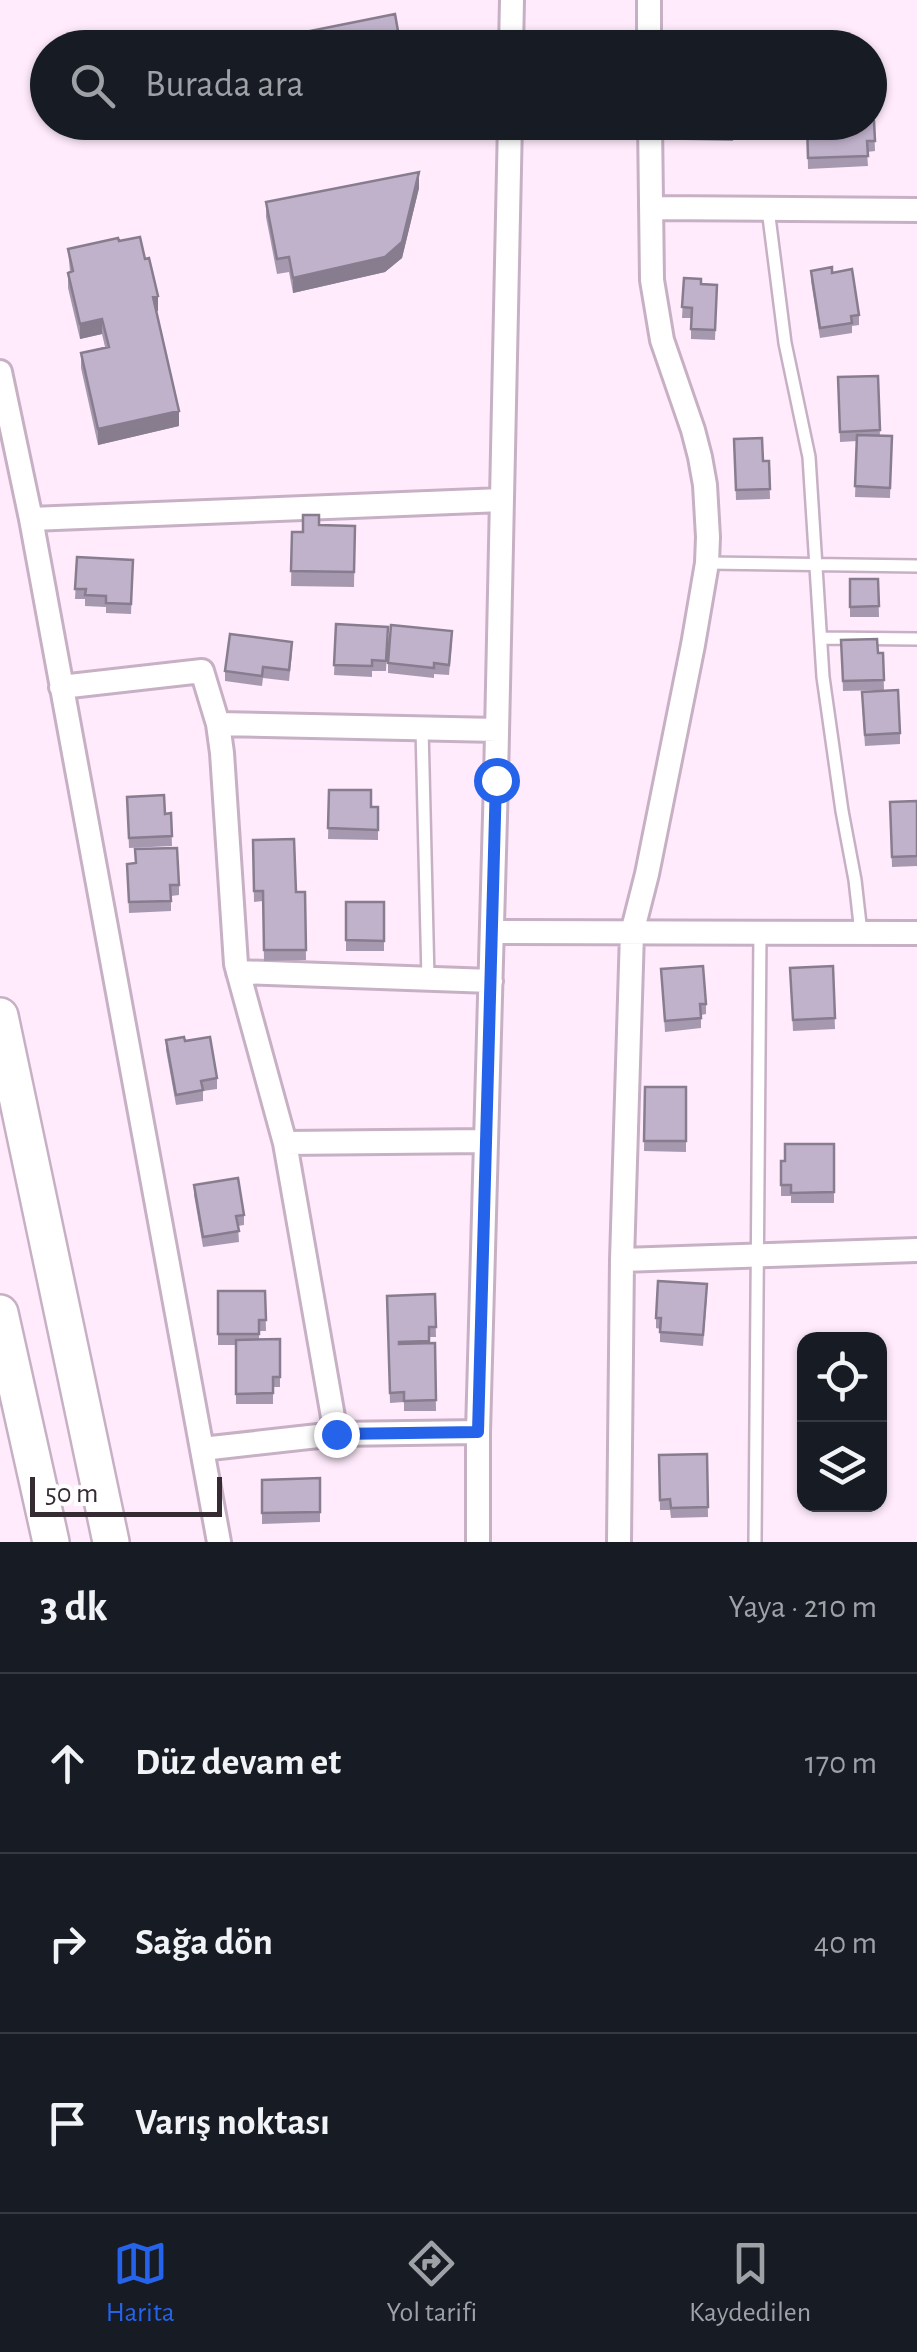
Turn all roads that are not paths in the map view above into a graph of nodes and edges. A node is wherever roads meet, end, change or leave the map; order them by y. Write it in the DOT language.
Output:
graph roads {
  1 [pos="512,0"];
  2 [pos="649,0"];
  3 [pos="511,30"];
  4 [pos="649,30"];
  5 [pos="510,140"];
  6 [pos="650,140"];
  7 [pos="650,208"];
  8 [pos="768,209"];
  9 [pos="917,210"];
  10 [pos="0,372"];
  11 [pos="502,500"];
  12 [pos="31,519"];
  13 [pos="707,563"];
  14 [pos="817,564"];
  15 [pos="917,566"];
  16 [pos="821,638"];
  17 [pos="917,639"];
  18 [pos="61,687"];
  19 [pos="218,724"];
  20 [pos="422,728"];
  21 [pos="497,730"];
  22 [pos="492,932"];
  23 [pos="760,933"];
  24 [pos="861,933"];
  25 [pos="917,933"];
  26 [pos="632,934"];
  27 [pos="238,972"];
  28 [pos="428,979"];
  29 [pos="491,982"];
  30 [pos="0,1016"];
  31 [pos="486,1141"];
  32 [pos="285,1143"];
  33 [pos="917,1250"];
  34 [pos="756,1255"];
  35 [pos="622,1260"];
  36 [pos="0,1313"];
  37 [pos="478,1432"];
  38 [pos="336,1434"];
  39 [pos="202,1449"];
  40 [pos="51,1542"];
  41 [pos="110,1542"];
  42 [pos="219,1542"];
  43 [pos="478,1542"];
  44 [pos="620,1542"];
  45 [pos="755,1542"];
  1 -- 3 [label="street"];
  2 -- 4 [label="street"];
  5 -- 11 [label="street"];
  6 -- 7 [label="street"];
  7 -- 8 [label="street"];
  7 -- 13 [label="street"];
  8 -- 9 [label="street"];
  8 -- 14 [label="lane"];
  10 -- 12 [label="street"];
  11 -- 12 [label="street"];
  11 -- 21 [label="street"];
  12 -- 18 [label="street"];
  13 -- 14 [label="lane"];
  13 -- 26 [label="street"];
  14 -- 15 [label="lane"];
  14 -- 16 [label="lane"];
  16 -- 17 [label="lane"];
  16 -- 24 [label="lane"];
  18 -- 19 [label="street"];
  18 -- 39 [label="street"];
  19 -- 20 [label="street"];
  19 -- 27 [label="street"];
  20 -- 21 [label="street"];
  20 -- 28 [label="lane"];
  21 -- 22 [label="street"];
  22 -- 26 [label="street"];
  22 -- 29 [label="street"];
  23 -- 24 [label="street"];
  23 -- 26 [label="street"];
  23 -- 34 [label="lane"];
  24 -- 25 [label="street"];
  26 -- 35 [label="street"];
  27 -- 28 [label="street"];
  27 -- 32 [label="street"];
  28 -- 29 [label="street"];
  29 -- 31 [label="street"];
  30 -- 41 [label="highway"];
  31 -- 32 [label="street"];
  31 -- 37 [label="street"];
  32 -- 38 [label="street"];
  33 -- 34 [label="street"];
  34 -- 35 [label="street"];
  34 -- 45 [label="lane"];
  35 -- 44 [label="street"];
  36 -- 40 [label="highway"];
  37 -- 38 [label="street"];
  37 -- 43 [label="street"];
  38 -- 39 [label="street"];
  39 -- 42 [label="street"];
}
